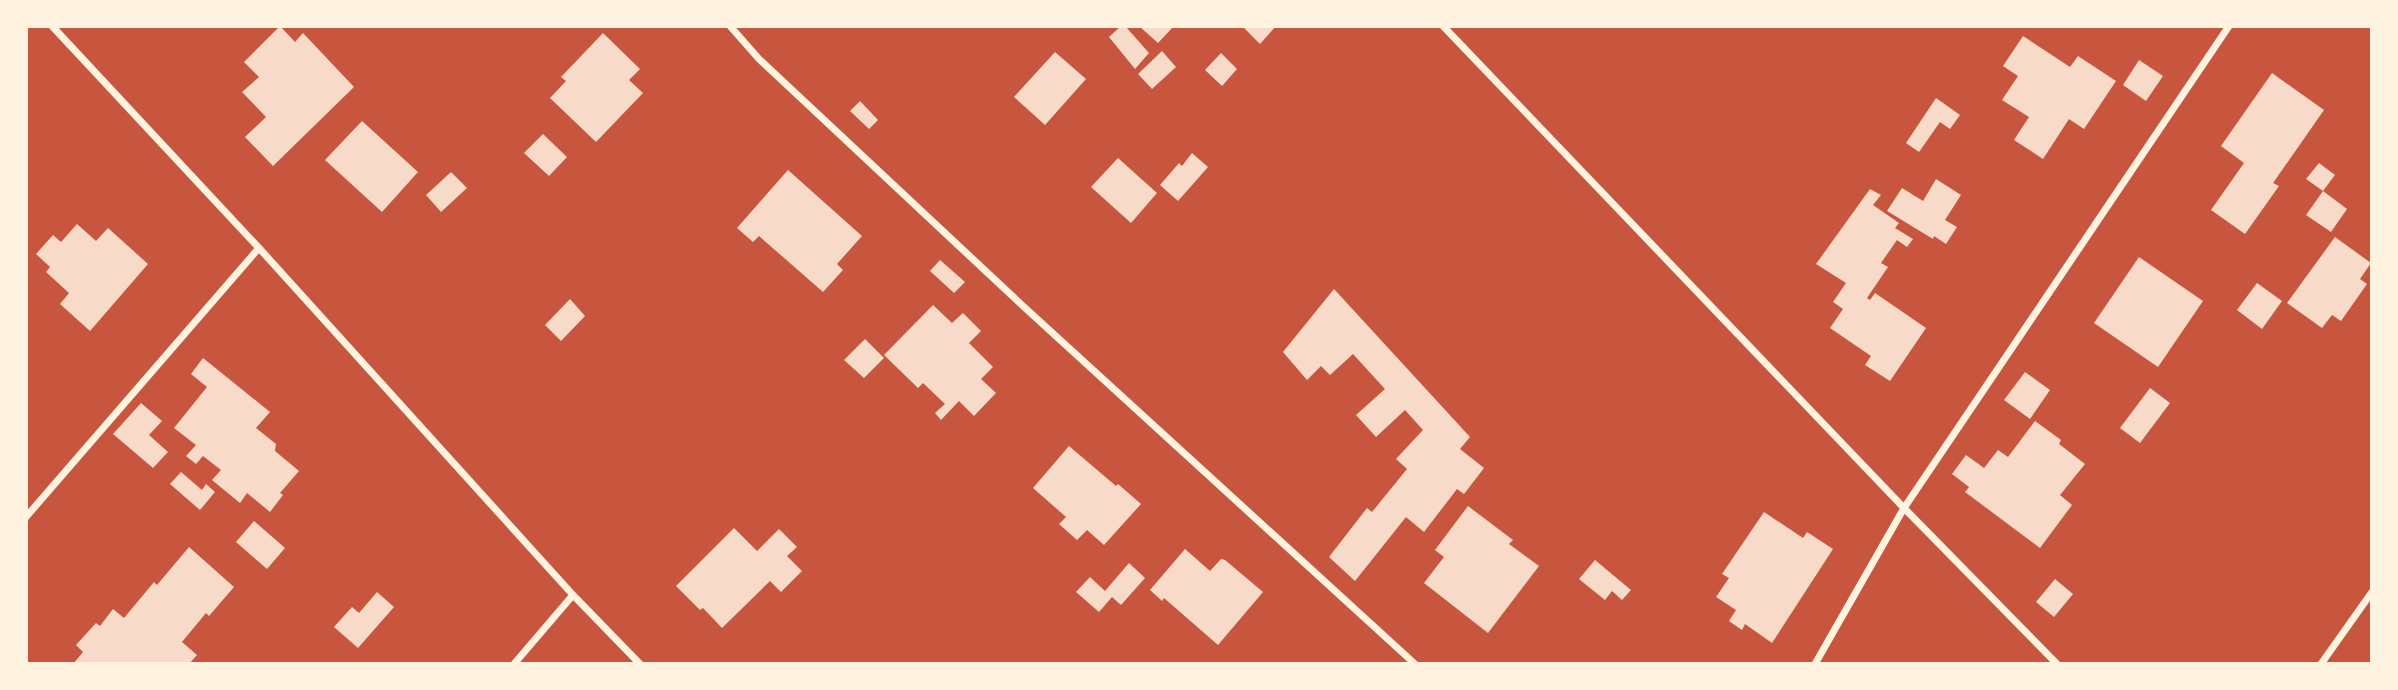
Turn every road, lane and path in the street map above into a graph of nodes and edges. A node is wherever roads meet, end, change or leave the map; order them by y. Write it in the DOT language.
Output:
graph roads {
  1 [pos="52,26"];
  2 [pos="730,26"];
  3 [pos="1443,26"];
  4 [pos="2229,26"];
  5 [pos="260,248"];
  6 [pos="1904,508"];
  7 [pos="26,517"];
  8 [pos="2372,592"];
  9 [pos="573,595"];
  10 [pos="514,664"];
  11 [pos="640,664"];
  12 [pos="1415,664"];
  13 [pos="1815,664"];
  14 [pos="2057,664"];
  15 [pos="2321,664"];
  1 -- 5 [label="street"];
  2 -- 12 [label="street"];
  3 -- 6 [label="street"];
  4 -- 6 [label="street"];
  5 -- 7 [label="street"];
  5 -- 9 [label="street"];
  6 -- 13 [label="street"];
  6 -- 14 [label="street"];
  8 -- 15 [label="street"];
  9 -- 10 [label="street"];
  9 -- 11 [label="street"];
}
